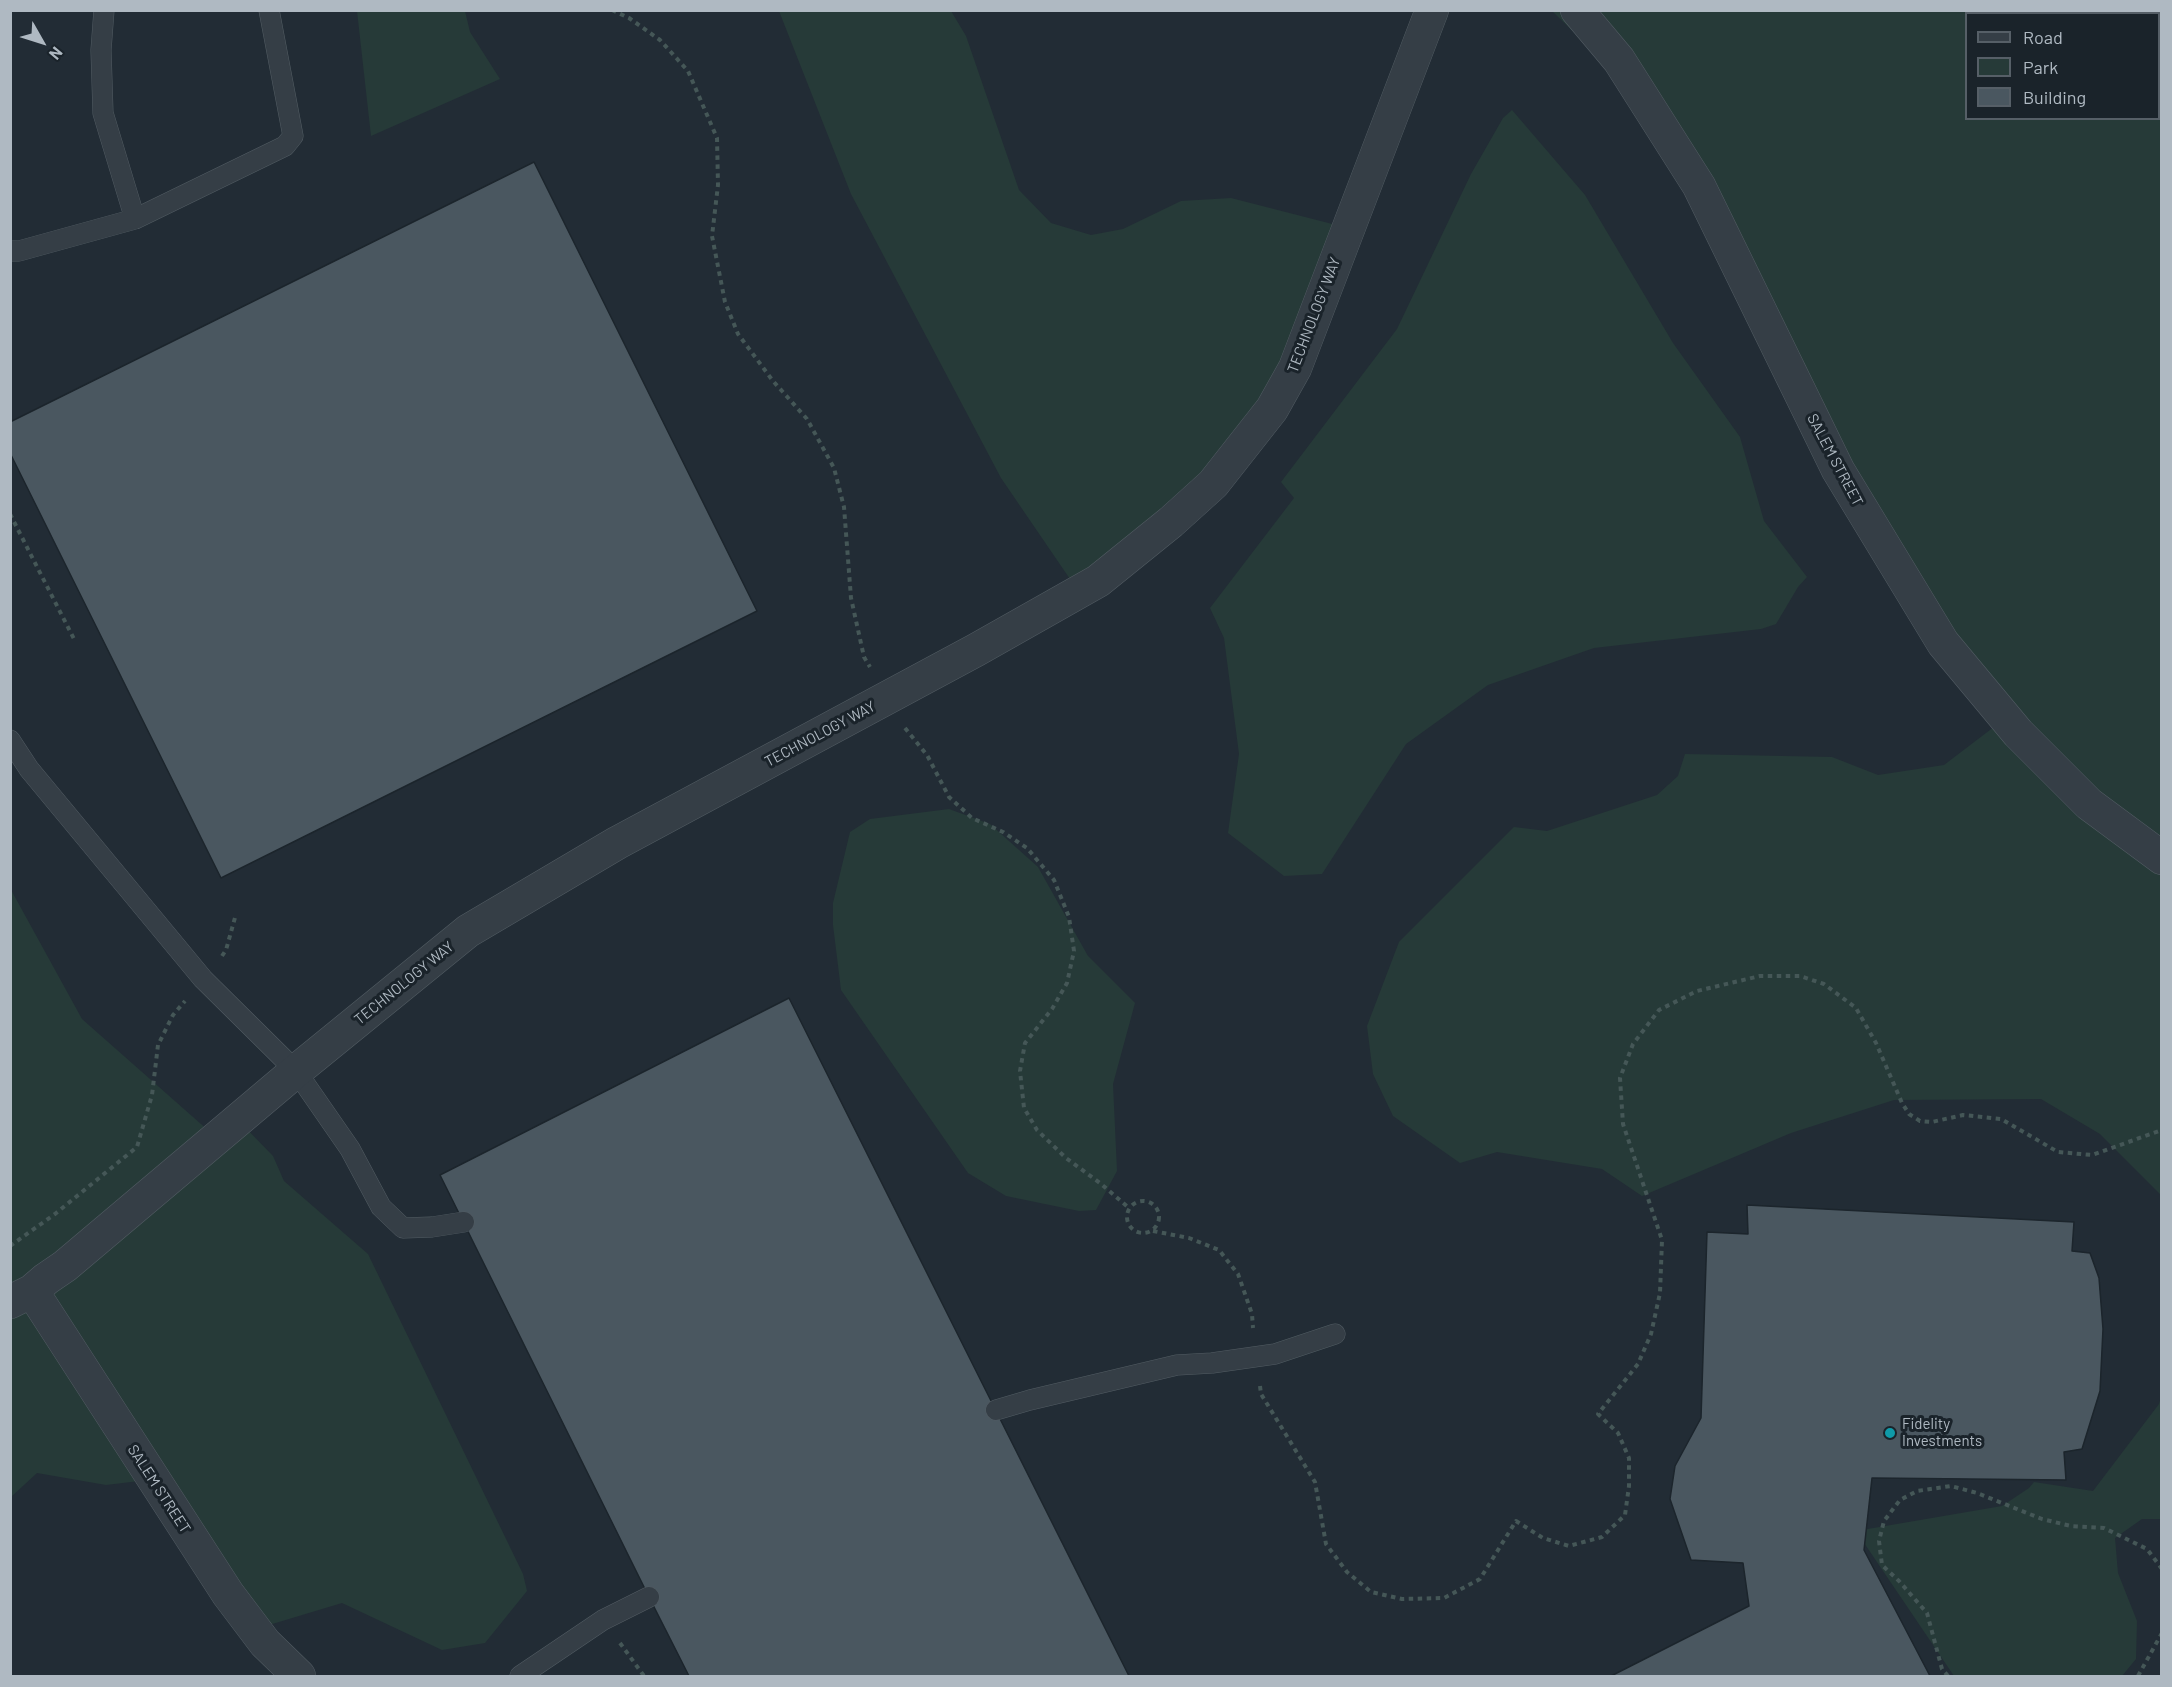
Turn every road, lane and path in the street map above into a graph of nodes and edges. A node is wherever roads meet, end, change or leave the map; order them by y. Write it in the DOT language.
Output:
graph roads {
  1 [pos="104,10"];
  2 [pos="268,10"];
  3 [pos="612,10"];
  4 [pos="1432,10"];
  5 [pos="1577,10"];
  6 [pos="135,219"];
  7 [pos="10,251"];
  8 [pos="10,514"];
  9 [pos="74,639"];
  10 [pos="889,698"];
  11 [pos="10,740"];
  12 [pos="2162,858"];
  13 [pos="236,914"];
  14 [pos="203,979"];
  15 [pos="296,1071"];
  16 [pos="2162,1130"];
  17 [pos="1129,1208"];
  18 [pos="464,1222"];
  19 [pos="1153,1231"];
  20 [pos="10,1246"];
  21 [pos="21,1297"];
  22 [pos="1335,1334"];
  23 [pos="1257,1356"];
  24 [pos="996,1410"];
  25 [pos="2162,1569"];
  26 [pos="649,1597"];
  27 [pos="603,1620"];
  28 [pos="2162,1633"];
  29 [pos="299,1677"];
  30 [pos="520,1677"];
  31 [pos="644,1677"];
  32 [pos="1948,1677"];
  33 [pos="2138,1677"];
  1 -- 6 [label="lane"];
  2 -- 6 [label="lane"];
  3 -- 10 [label="path"];
  4 -- 10 [label="street, TECHNOLOGY WAY"];
  5 -- 12 [label="street, SALEM STREET"];
  6 -- 7 [label="lane"];
  8 -- 9 [label="path"];
  10 -- 15 [label="street, TECHNOLOGY WAY"];
  10 -- 17 [label="path"];
  11 -- 14 [label="lane"];
  13 -- 14 [label="path"];
  14 -- 15 [label="lane"];
  14 -- 20 [label="path"];
  15 -- 18 [label="lane"];
  15 -- 21 [label="street, TECHNOLOGY WAY"];
  16 -- 23 [label="path"];
  17 -- 19 [label="path"];
  17 -- 19 [label="path"];
  19 -- 23 [label="path"];
  21 -- 29 [label="street, SALEM STREET"];
  22 -- 23 [label="lane"];
  23 -- 24 [label="lane"];
  25 -- 32 [label="path"];
  26 -- 27 [label="lane"];
  27 -- 30 [label="lane"];
  27 -- 31 [label="path"];
  28 -- 33 [label="path"];
}
